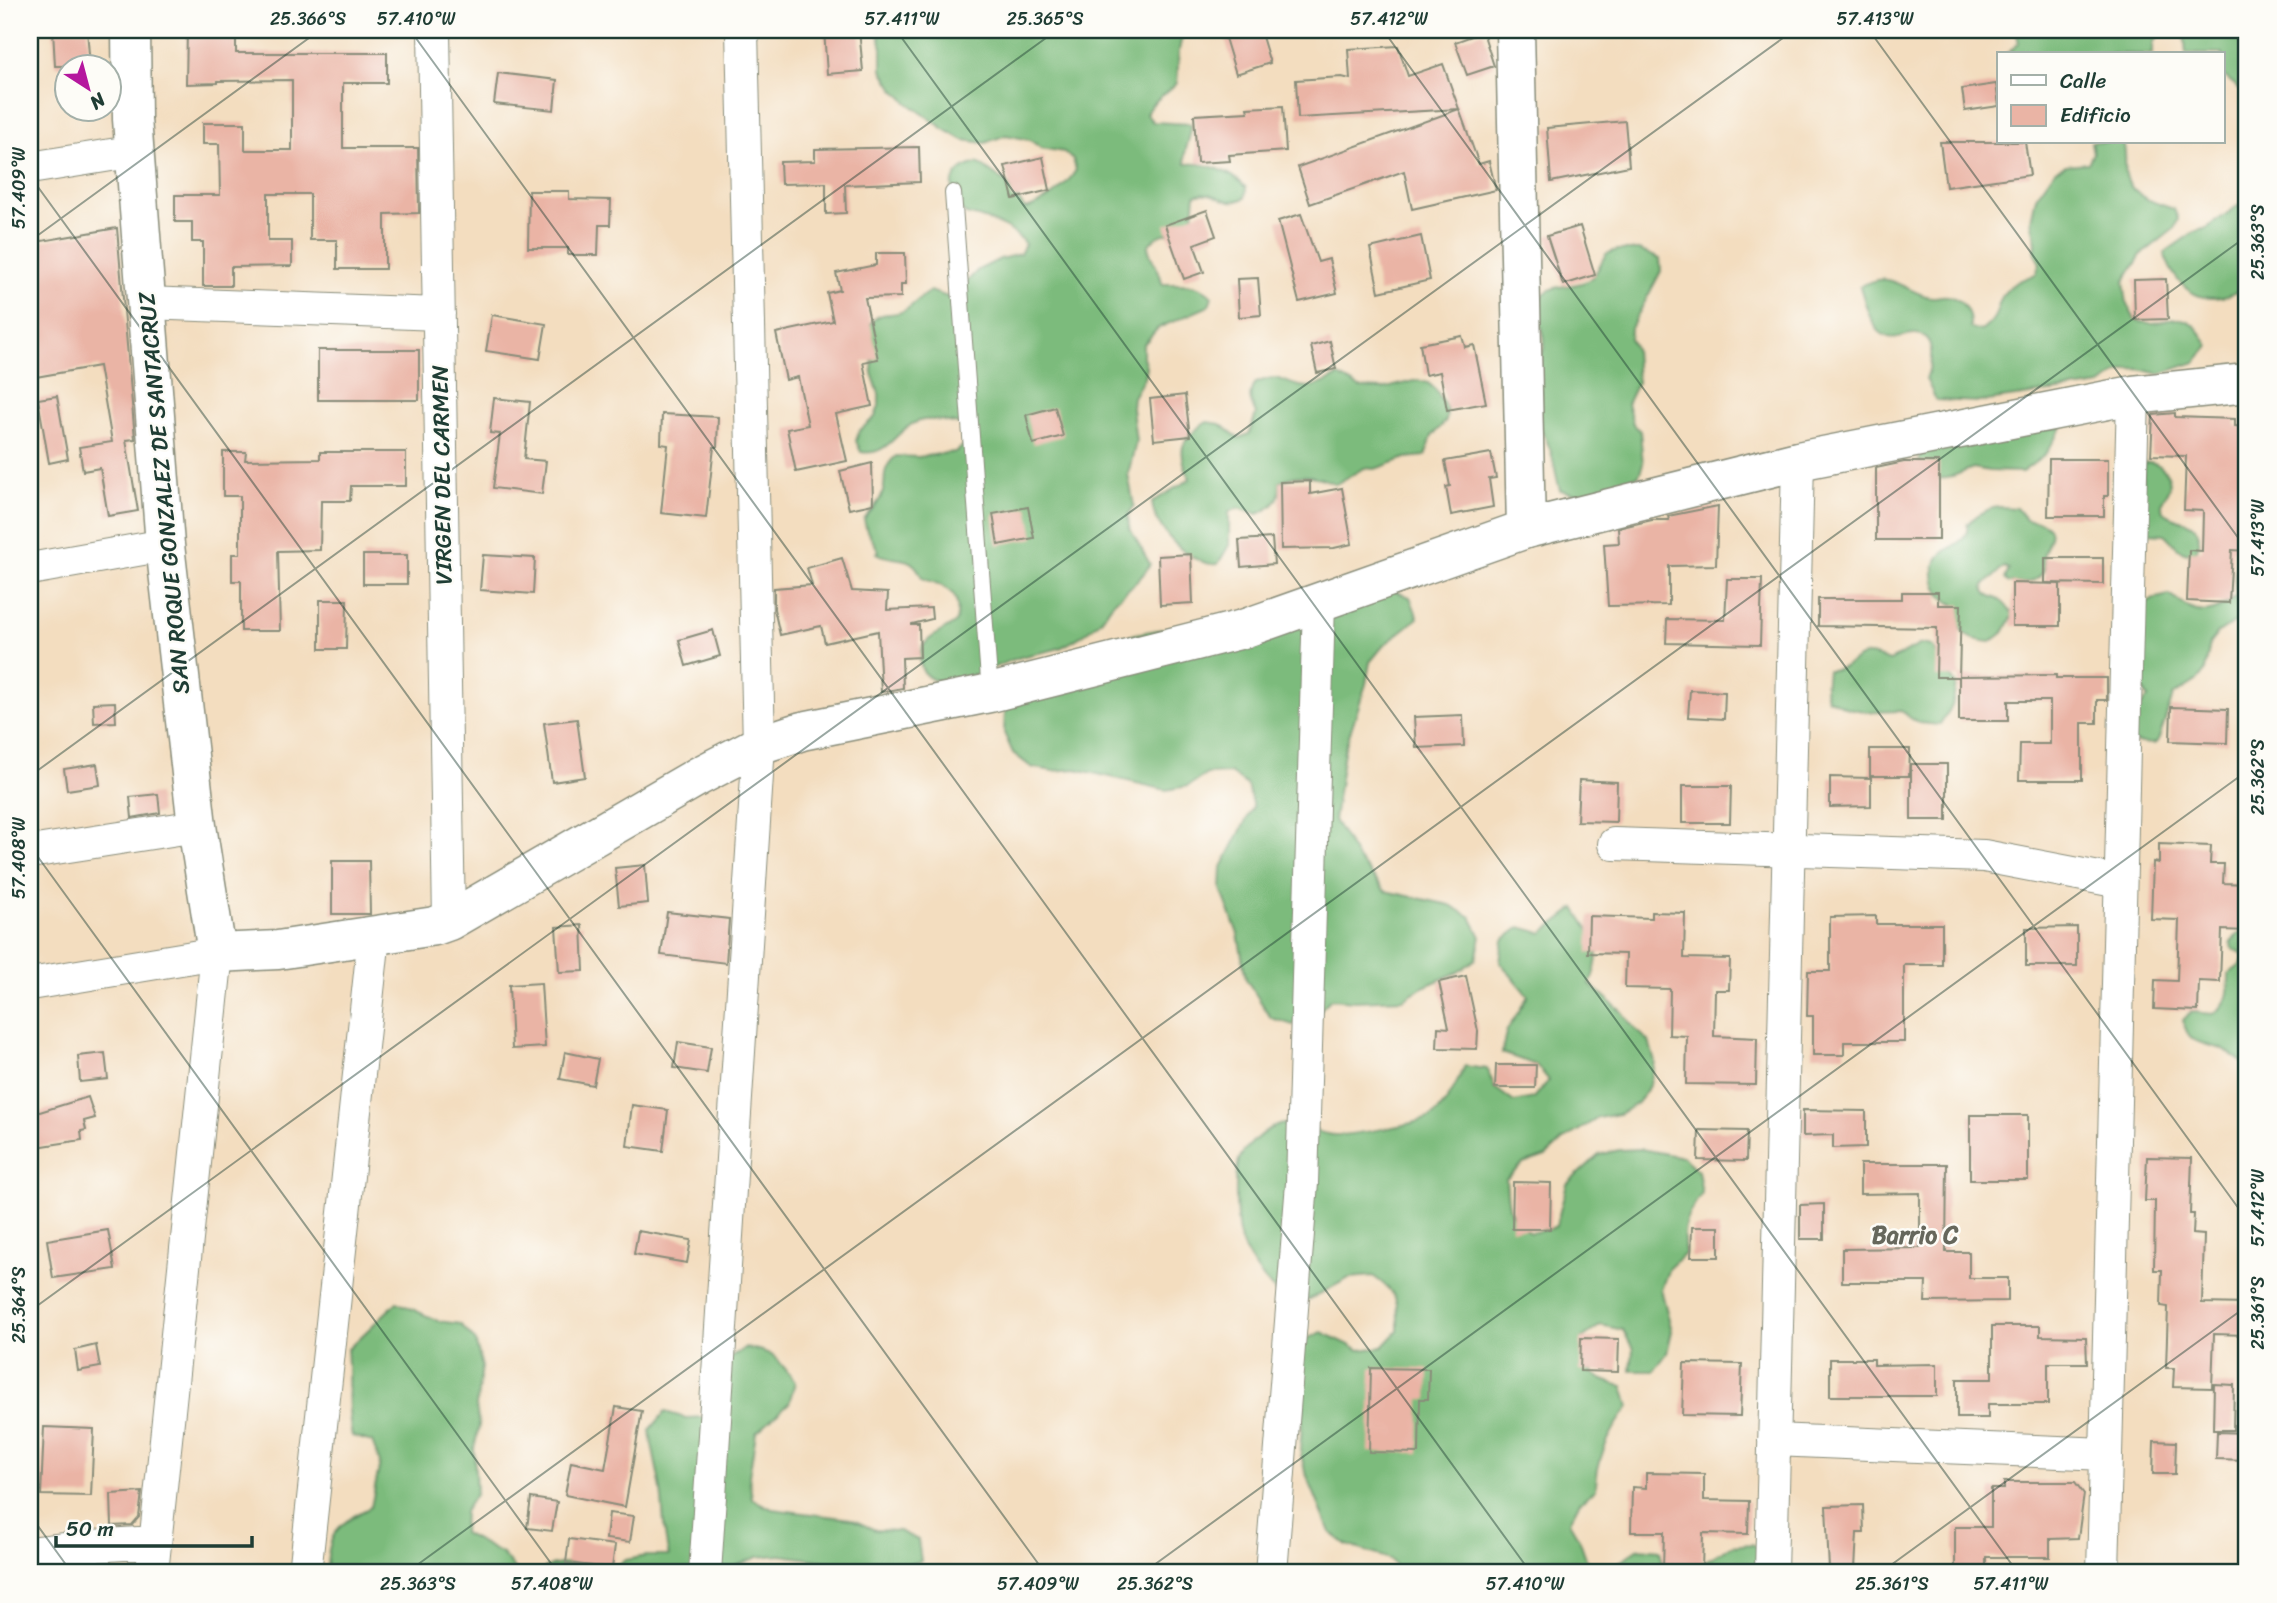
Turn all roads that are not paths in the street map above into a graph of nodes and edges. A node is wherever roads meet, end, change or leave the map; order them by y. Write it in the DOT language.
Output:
graph roads {
  1 [pos="131,30"];
  2 [pos="434,30"];
  3 [pos="742,30"];
  4 [pos="1515,30"];
  5 [pos="136,151"];
  6 [pos="30,169"];
  7 [pos="953,193"];
  8 [pos="146,303"];
  9 [pos="439,314"];
  10 [pos="2247,383"];
  11 [pos="2133,395"];
  12 [pos="1798,461"];
  13 [pos="1526,529"];
  14 [pos="165,545"];
  15 [pos="30,569"];
  16 [pos="1319,603"];
  17 [pos="990,693"];
  18 [pos="759,746"];
  19 [pos="197,826"];
  20 [pos="1614,844"];
  21 [pos="1789,849"];
  22 [pos="30,852"];
  23 [pos="2120,882"];
  24 [pos="449,921"];
  25 [pos="374,936"];
  26 [pos="217,953"];
  27 [pos="30,984"];
  28 [pos="1774,1440"];
  29 [pos="2105,1454"];
  30 [pos="154,1542"];
  31 [pos="30,1553"];
  32 [pos="152,1573"];
  33 [pos="305,1573"];
  34 [pos="705,1573"];
  35 [pos="1271,1573"];
  36 [pos="1771,1573"];
  37 [pos="2103,1573"];
  1 -- 5 [label="street, SAN ROQUE GONZALEZ DE SANTACRUZ"];
  2 -- 9 [label="street, VIRGEN DEL CARMEN"];
  3 -- 18 [label="street"];
  4 -- 13 [label="street"];
  5 -- 6 [label="street"];
  5 -- 8 [label="street, SAN ROQUE GONZALEZ DE SANTACRUZ"];
  7 -- 17 [label="lane"];
  8 -- 9 [label="street"];
  8 -- 14 [label="street, SAN ROQUE GONZALEZ DE SANTACRUZ"];
  9 -- 24 [label="street, VIRGEN DEL CARMEN"];
  10 -- 11 [label="street"];
  11 -- 12 [label="street"];
  11 -- 23 [label="street"];
  12 -- 13 [label="street"];
  12 -- 21 [label="street"];
  13 -- 16 [label="street"];
  14 -- 15 [label="street"];
  14 -- 19 [label="street, SAN ROQUE GONZALEZ DE SANTACRUZ"];
  16 -- 17 [label="street"];
  16 -- 35 [label="street"];
  17 -- 18 [label="street"];
  18 -- 24 [label="street"];
  18 -- 34 [label="street"];
  19 -- 22 [label="street"];
  19 -- 26 [label="street, SAN ROQUE GONZALEZ DE SANTACRUZ"];
  20 -- 21 [label="street"];
  21 -- 23 [label="street"];
  21 -- 28 [label="street"];
  23 -- 29 [label="street"];
  24 -- 25 [label="street"];
  25 -- 26 [label="street"];
  25 -- 33 [label="street"];
  26 -- 27 [label="street"];
  26 -- 30 [label="street"];
  28 -- 29 [label="street"];
  28 -- 36 [label="street"];
  29 -- 37 [label="street"];
  30 -- 31 [label="street"];
  30 -- 32 [label="street"];
}
